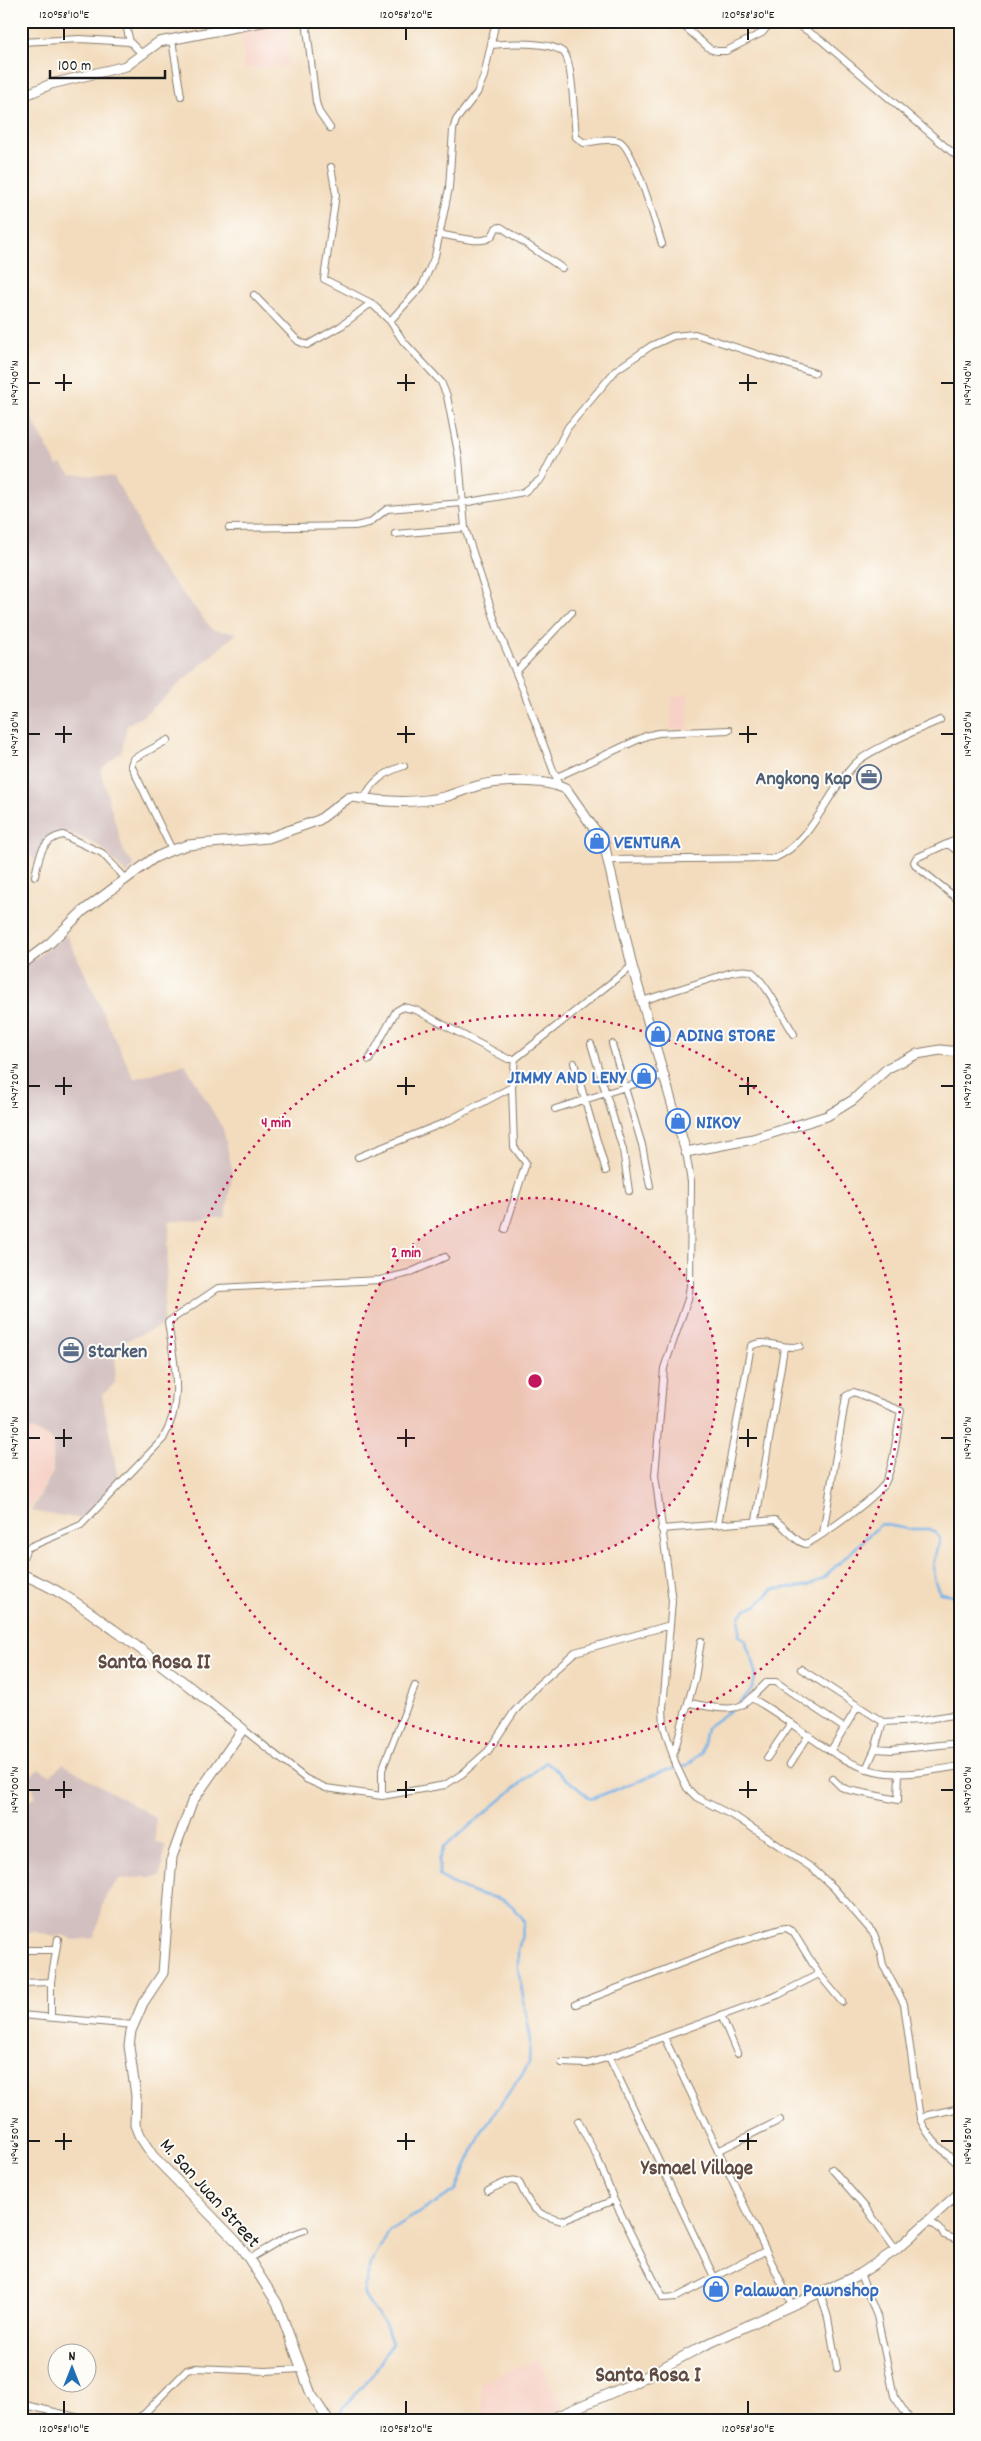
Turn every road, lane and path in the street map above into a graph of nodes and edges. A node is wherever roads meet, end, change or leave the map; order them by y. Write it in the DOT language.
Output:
graph roads {
  1 [pos="125,21"];
  2 [pos="267,21"];
  3 [pos="306,21"];
  4 [pos="332,21"];
  5 [pos="404,21"];
  6 [pos="496,21"];
  7 [pos="678,21"];
  8 [pos="772,21"];
  9 [pos="792,21"];
  10 [pos="172,40"];
  11 [pos="21,42"];
  12 [pos="130,42"];
  13 [pos="491,45"];
  14 [pos="142,53"];
  15 [pos="181,96"];
  16 [pos="21,97"];
  17 [pos="330,128"];
  18 [pos="960,159"];
  19 [pos="331,167"];
  20 [pos="440,234"];
  21 [pos="662,244"];
  22 [pos="562,268"];
  23 [pos="254,295"];
  24 [pos="371,303"];
  25 [pos="390,321"];
  26 [pos="815,373"];
  27 [pos="462,503"];
  28 [pos="228,528"];
  29 [pos="465,528"];
  30 [pos="395,534"];
  31 [pos="572,612"];
  32 [pos="516,672"];
  33 [pos="940,720"];
  34 [pos="729,730"];
  35 [pos="168,740"];
  36 [pos="404,766"];
  37 [pos="558,781"];
  38 [pos="364,800"];
  39 [pos="960,838"];
  40 [pos="948,844"];
  41 [pos="172,850"];
  42 [pos="960,852"];
  43 [pos="609,860"];
  44 [pos="34,876"];
  45 [pos="126,879"];
  46 [pos="960,901"];
  47 [pos="21,965"];
  48 [pos="632,966"];
  49 [pos="642,1001"];
  50 [pos="794,1034"];
  51 [pos="591,1044"];
  52 [pos="612,1044"];
  53 [pos="960,1052"];
  54 [pos="514,1059"];
  55 [pos="369,1060"];
  56 [pos="574,1062"];
  57 [pos="664,1075"];
  58 [pos="512,1087"];
  59 [pos="625,1087"];
  60 [pos="607,1093"];
  61 [pos="585,1100"];
  62 [pos="555,1109"];
  63 [pos="686,1152"];
  64 [pos="358,1157"];
  65 [pos="606,1171"];
  66 [pos="650,1186"];
  67 [pos="630,1191"];
  68 [pos="505,1229"];
  69 [pos="445,1257"];
  70 [pos="800,1346"];
  71 [pos="784,1348"];
  72 [pos="756,1520"];
  73 [pos="718,1524"];
  74 [pos="21,1526"];
  75 [pos="661,1529"];
  76 [pos="21,1530"];
  77 [pos="823,1533"];
  78 [pos="21,1562"];
  79 [pos="21,1574"];
  80 [pos="670,1625"];
  81 [pos="700,1641"];
  82 [pos="801,1670"];
  83 [pos="415,1686"];
  84 [pos="749,1700"];
  85 [pos="689,1703"];
  86 [pos="858,1706"];
  87 [pos="960,1714"];
  88 [pos="883,1722"];
  89 [pos="791,1723"];
  90 [pos="844,1728"];
  91 [pos="243,1729"];
  92 [pos="809,1735"];
  93 [pos="960,1743"];
  94 [pos="875,1749"];
  95 [pos="831,1750"];
  96 [pos="673,1756"];
  97 [pos="767,1758"];
  98 [pos="790,1764"];
  99 [pos="960,1766"];
  100 [pos="866,1769"];
  101 [pos="899,1773"];
  102 [pos="833,1779"];
  103 [pos="382,1796"];
  104 [pos="58,1939"];
  105 [pos="21,1950"];
  106 [pos="56,1950"];
  107 [pos="819,1974"];
  108 [pos="51,1982"];
  109 [pos="21,1983"];
  110 [pos="842,2002"];
  111 [pos="576,2004"];
  112 [pos="21,2015"];
  113 [pos="721,2015"];
  114 [pos="50,2016"];
  115 [pos="134,2025"];
  116 [pos="664,2037"];
  117 [pos="737,2053"];
  118 [pos="608,2056"];
  119 [pos="562,2063"];
  120 [pos="960,2108"];
  121 [pos="920,2119"];
  122 [pos="780,2120"];
  123 [pos="578,2121"];
  124 [pos="718,2151"];
  125 [pos="960,2166"];
  126 [pos="832,2169"];
  127 [pos="488,2190"];
  128 [pos="960,2192"];
  129 [pos="614,2200"];
  130 [pos="928,2220"];
  131 [pos="305,2230"];
  132 [pos="960,2241"];
  133 [pos="766,2250"];
  134 [pos="896,2250"];
  135 [pos="249,2259"];
  136 [pos="860,2274"];
  137 [pos="714,2277"];
  138 [pos="820,2292"];
  139 [pos="792,2305"];
  140 [pos="837,2368"];
  141 [pos="301,2370"];
  142 [pos="21,2404"];
  143 [pos="327,2418"];
  144 [pos="88,2420"];
  145 [pos="134,2420"];
  146 [pos="548,2420"];
  147 [pos="910,2420"];
  1 -- 12 [label="street"];
  2 -- 10 [label="street"];
  3 -- 17 [label="street"];
  4 -- 5 [label="street"];
  6 -- 13 [label="street"];
  7 -- 8 [label="street"];
  9 -- 18 [label="street"];
  10 -- 14 [label="street"];
  10 -- 15 [label="street"];
  11 -- 12 [label="street"];
  12 -- 14 [label="street"];
  13 -- 20 [label="street"];
  13 -- 21 [label="street"];
  14 -- 16 [label="street"];
  19 -- 24 [label="street"];
  20 -- 22 [label="street"];
  20 -- 25 [label="street"];
  23 -- 24 [label="street"];
  24 -- 25 [label="street"];
  25 -- 27 [label="street"];
  26 -- 27 [label="street"];
  27 -- 28 [label="street"];
  27 -- 29 [label="street"];
  29 -- 30 [label="street"];
  29 -- 32 [label="street"];
  31 -- 32 [label="street"];
  32 -- 37 [label="street"];
  33 -- 43 [label="street"];
  34 -- 37 [label="street"];
  35 -- 41 [label="street"];
  36 -- 38 [label="street"];
  37 -- 38 [label="street"];
  37 -- 43 [label="street"];
  38 -- 41 [label="street"];
  39 -- 40 [label="street"];
  40 -- 42 [label="street"];
  40 -- 46 [label="street"];
  41 -- 45 [label="street"];
  43 -- 48 [label="street"];
  44 -- 45 [label="street"];
  45 -- 47 [label="street"];
  48 -- 49 [label="street"];
  48 -- 54 [label="street"];
  49 -- 50 [label="street"];
  49 -- 57 [label="street"];
  51 -- 60 [label="street"];
  52 -- 59 [label="street"];
  53 -- 63 [label="street"];
  54 -- 55 [label="street"];
  54 -- 58 [label="street"];
  56 -- 61 [label="street"];
  57 -- 59 [label="street"];
  57 -- 63 [label="street"];
  58 -- 64 [label="street"];
  58 -- 68 [label="street"];
  59 -- 60 [label="street"];
  59 -- 66 [label="street"];
  60 -- 61 [label="street"];
  60 -- 67 [label="street"];
  61 -- 62 [label="street"];
  61 -- 65 [label="street"];
  63 -- 75 [label="street"];
  69 -- 78 [label="street"];
  70 -- 71 [label="street"];
  71 -- 72 [label="street"];
  71 -- 73 [label="street"];
  72 -- 73 [label="street"];
  72 -- 77 [label="street"];
  73 -- 75 [label="street"];
  74 -- 76 [label="street"];
  75 -- 80 [label="street"];
  77 -- 77 [label="street"];
  79 -- 91 [label="street"];
  80 -- 96 [label="street"];
  80 -- 103 [label="street"];
  81 -- 85 [label="street"];
  82 -- 86 [label="street"];
  83 -- 103 [label="street"];
  84 -- 85 [label="street"];
  84 -- 89 [label="street"];
  84 -- 90 [label="street"];
  85 -- 96 [label="street"];
  86 -- 88 [label="street"];
  86 -- 90 [label="street"];
  87 -- 88 [label="street"];
  88 -- 94 [label="street"];
  89 -- 92 [label="street"];
  89 -- 97 [label="street"];
  90 -- 95 [label="street"];
  91 -- 103 [label="street"];
  91 -- 115 [label="street, M. San Juan Street"];
  92 -- 95 [label="street"];
  92 -- 98 [label="street"];
  93 -- 94 [label="street"];
  94 -- 100 [label="street"];
  95 -- 100 [label="street"];
  96 -- 121 [label="street"];
  99 -- 101 [label="street"];
  100 -- 101 [label="street"];
  101 -- 102 [label="street"];
  104 -- 106 [label="street"];
  105 -- 106 [label="street"];
  106 -- 108 [label="street"];
  107 -- 110 [label="street"];
  107 -- 111 [label="street"];
  107 -- 113 [label="street"];
  108 -- 109 [label="street"];
  108 -- 114 [label="street"];
  112 -- 114 [label="street"];
  113 -- 116 [label="street"];
  113 -- 117 [label="street"];
  114 -- 115 [label="street"];
  115 -- 135 [label="street, M. San Juan Street"];
  116 -- 118 [label="street"];
  116 -- 124 [label="street"];
  118 -- 119 [label="street"];
  118 -- 137 [label="street"];
  120 -- 121 [label="street"];
  121 -- 125 [label="street"];
  122 -- 124 [label="street"];
  123 -- 129 [label="street"];
  124 -- 133 [label="street"];
  126 -- 134 [label="street"];
  127 -- 129 [label="street"];
  128 -- 130 [label="street"];
  129 -- 137 [label="street"];
  130 -- 132 [label="street"];
  130 -- 134 [label="street"];
  131 -- 135 [label="street"];
  133 -- 137 [label="street"];
  133 -- 139 [label="street"];
  134 -- 136 [label="street"];
  135 -- 141 [label="street, M. San Juan Street"];
  136 -- 138 [label="street"];
  136 -- 147 [label="street"];
  138 -- 139 [label="street"];
  138 -- 140 [label="street"];
  139 -- 146 [label="street"];
  141 -- 143 [label="street, M. San Juan Street"];
  141 -- 145 [label="street"];
  142 -- 144 [label="street"];
}
